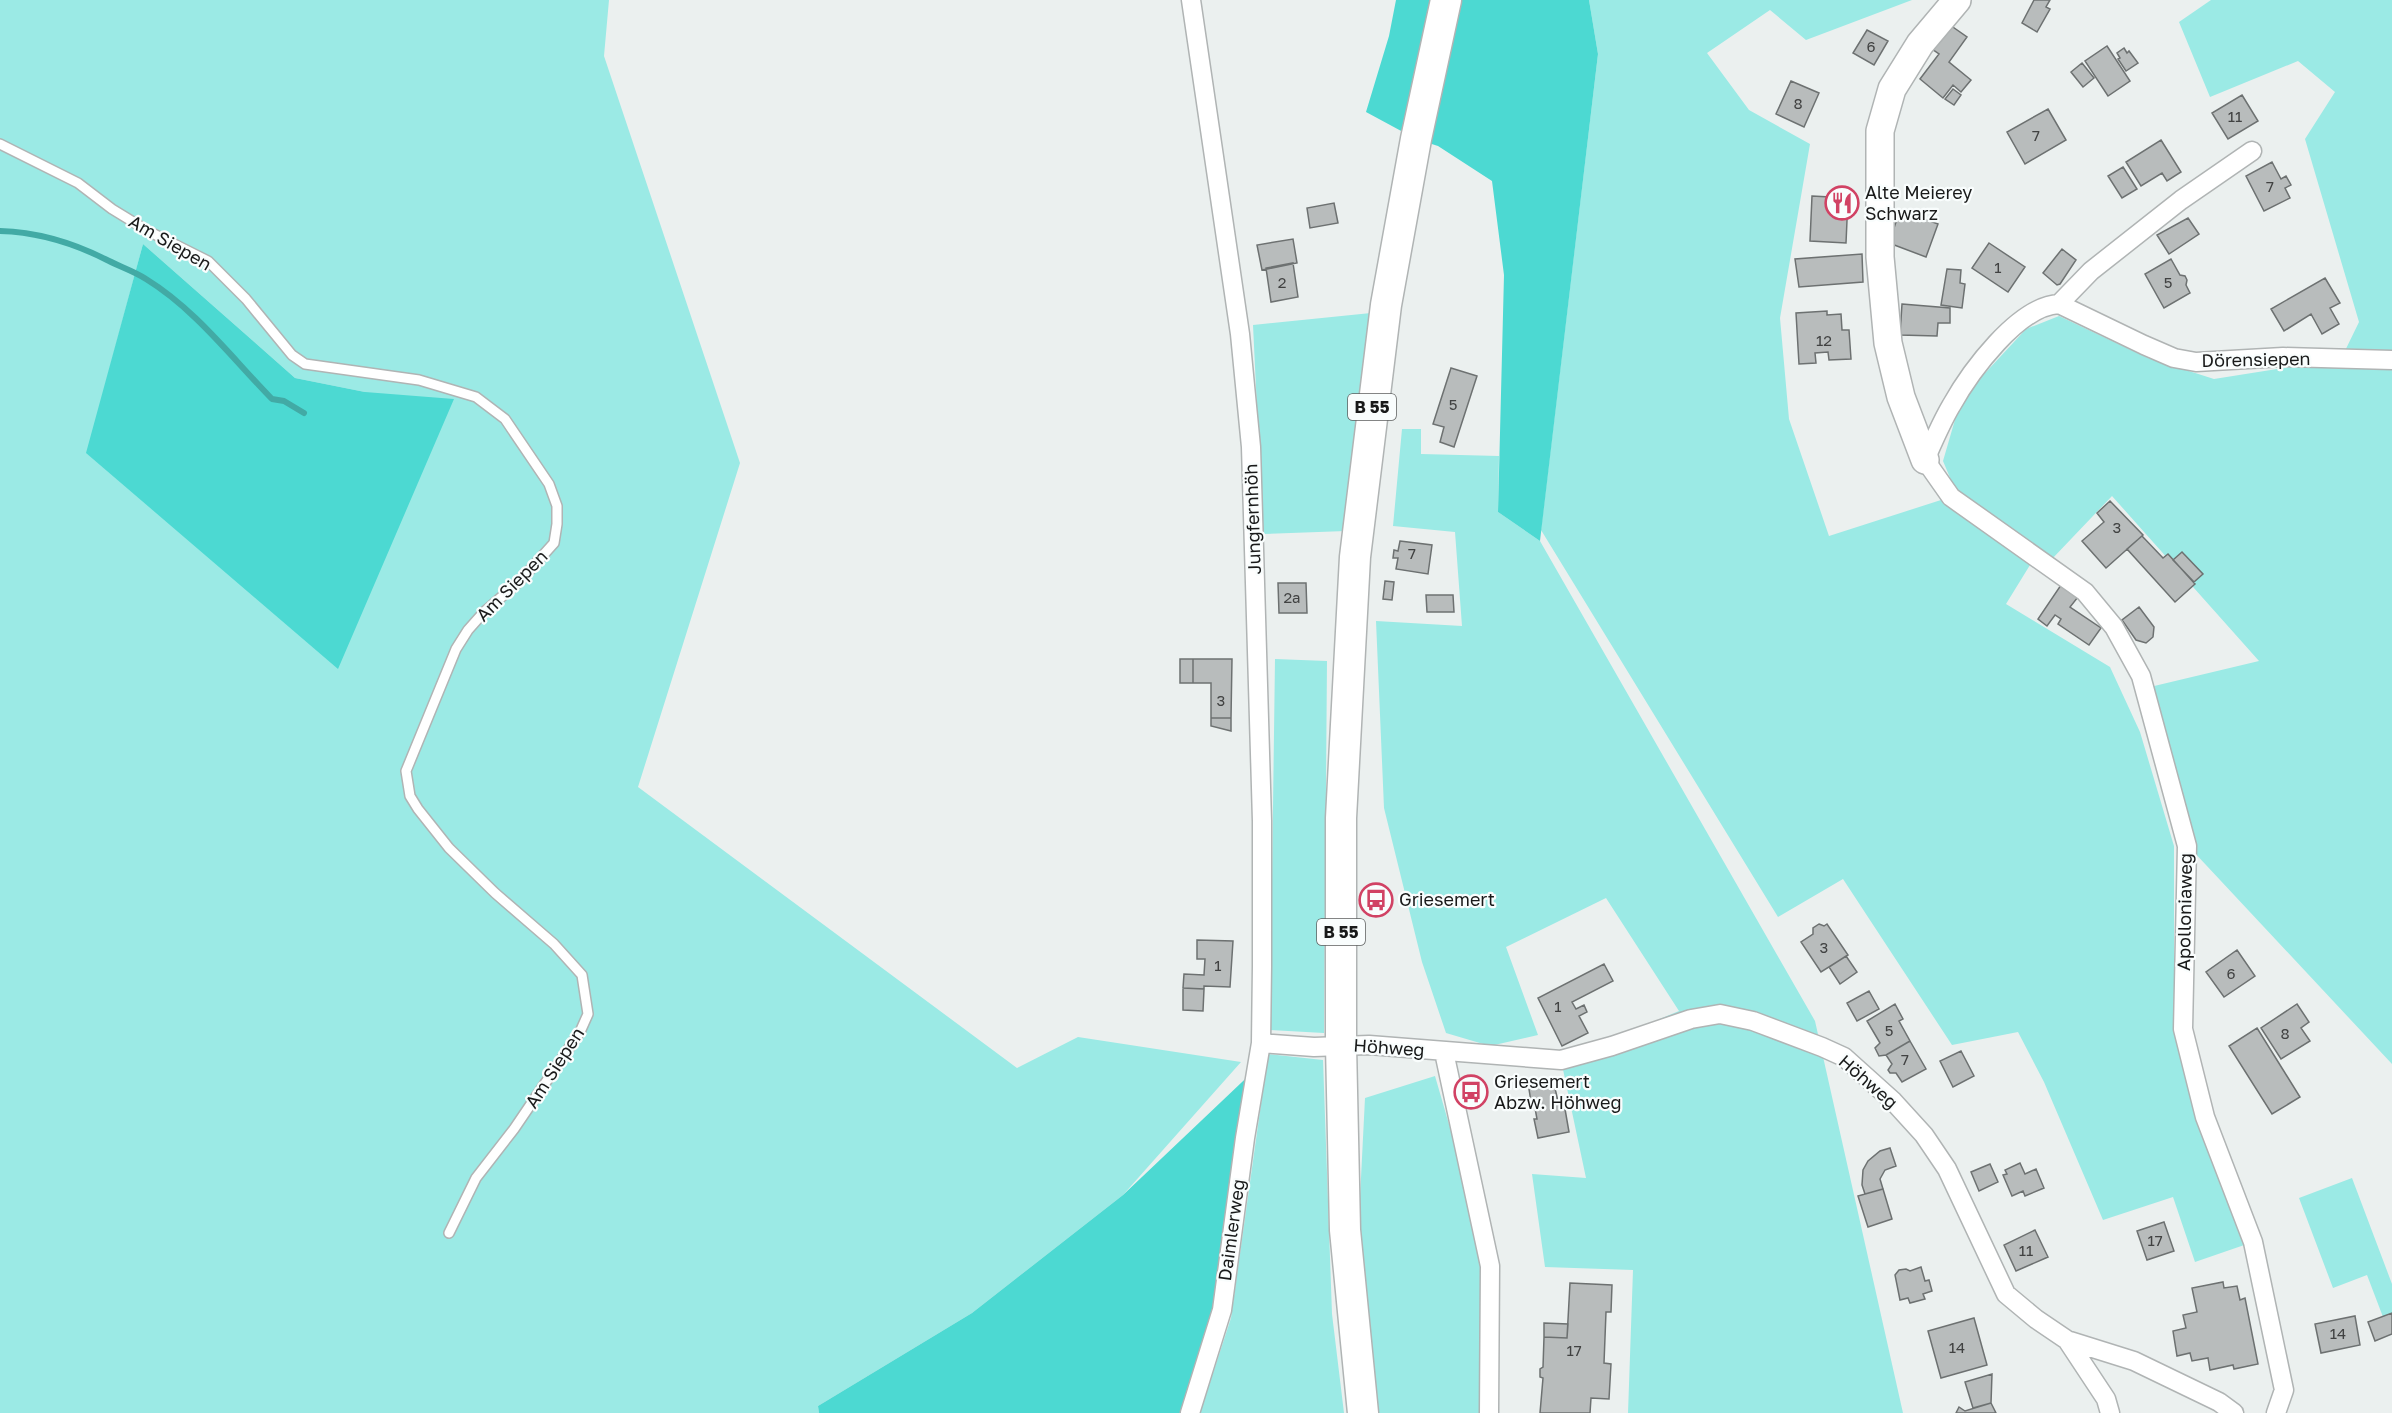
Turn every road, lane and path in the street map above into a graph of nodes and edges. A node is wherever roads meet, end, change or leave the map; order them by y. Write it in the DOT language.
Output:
graph roads {
  1 [pos="1191,0"];
  2 [pos="1446,0"];
  3 [pos="1957,0"];
  4 [pos="0,144"];
  5 [pos="2252,151"];
  6 [pos="2059,304"];
  7 [pos="2392,360"];
  8 [pos="1925,460"];
  9 [pos="1261,1043"];
  10 [pos="1341,1046"];
  11 [pos="1444,1052"];
  12 [pos="449,1233"];
  13 [pos="2067,1340"];
  14 [pos="1190,1413"];
  15 [pos="1363,1413"];
  16 [pos="1489,1413"];
  17 [pos="2110,1413"];
  18 [pos="2234,1413"];
  19 [pos="2276,1413"];
  1 -- 9 [label="street, Jungfernhöh"];
  2 -- 10 [label="main road, B 55"];
  3 -- 8 [label="street"];
  4 -- 12 [label="lane, Am Siepen"];
  5 -- 6 [label="street"];
  6 -- 7 [label="street, Dörensiepen"];
  6 -- 8 [label="street"];
  8 -- 19 [label="street, Apolloniaweg"];
  9 -- 10 [label="street, Höhweg"];
  9 -- 14 [label="street, Daimlerweg"];
  10 -- 11 [label="street, Höhweg"];
  10 -- 15 [label="main road, B 55"];
  11 -- 13 [label="street, Höhweg"];
  11 -- 16 [label="street"];
  13 -- 17 [label="street"];
  13 -- 18 [label="street, Höhweg"];
}
